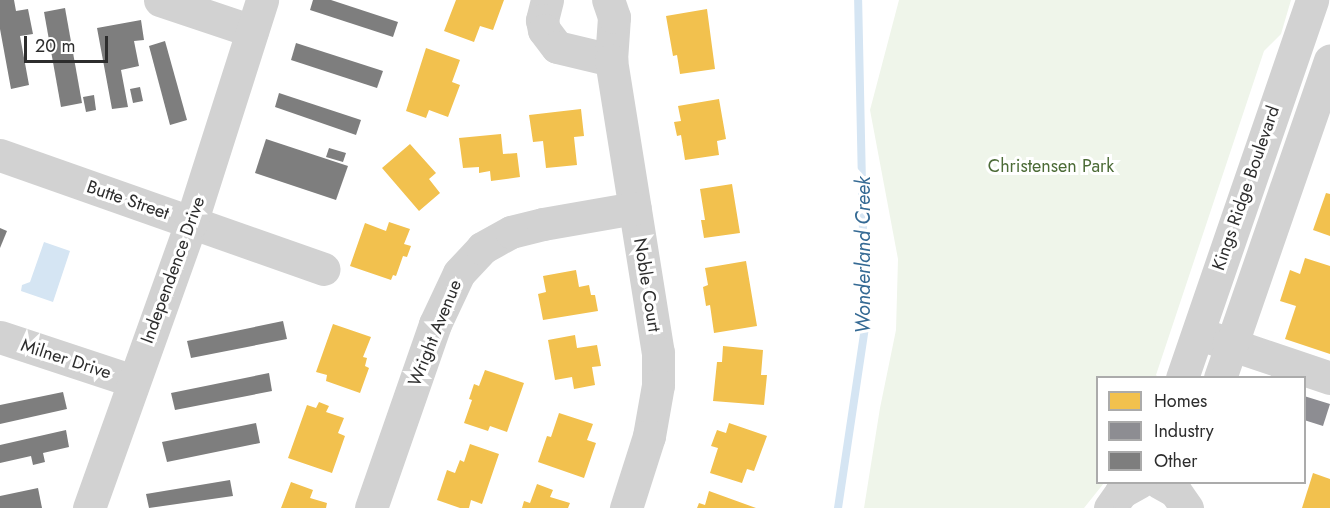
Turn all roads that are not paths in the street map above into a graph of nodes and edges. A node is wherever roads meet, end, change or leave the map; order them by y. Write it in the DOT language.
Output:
graph roads {
  1 [pos="160,0"];
  2 [pos="262,0"];
  3 [pos="547,0"];
  4 [pos="608,0"];
  5 [pos="1312,0"];
  6 [pos="252,32"];
  7 [pos="611,60"];
  8 [pos="1330,61"];
  9 [pos="1268,125"];
  10 [pos="1317,141"];
  11 [pos="0,155"];
  12 [pos="635,208"];
  13 [pos="191,223"];
  14 [pos="323,269"];
  15 [pos="1196,332"];
  16 [pos="0,337"];
  17 [pos="1231,344"];
  18 [pos="1183,376"];
  19 [pos="1221,376"];
  20 [pos="1330,378"];
  21 [pos="133,381"];
  22 [pos="89,508"];
  23 [pos="371,508"];
  24 [pos="626,508"];
  1 -- 6 [label="street"];
  2 -- 6 [label="street, Independence Drive"];
  3 -- 7 [label="street"];
  4 -- 7 [label="street, Noble Court"];
  5 -- 9 [label="street, Kings Ridge Boulevard"];
  6 -- 13 [label="street, Independence Drive"];
  7 -- 12 [label="street, Noble Court"];
  8 -- 10 [label="street, Kings Ridge Boulevard"];
  9 -- 10 [label="street"];
  9 -- 15 [label="street, Kings Ridge Boulevard"];
  10 -- 17 [label="street, Kings Ridge Boulevard"];
  11 -- 13 [label="street, Butte Street"];
  12 -- 23 [label="street, Wright Avenue"];
  12 -- 24 [label="street, Noble Court"];
  13 -- 14 [label="street, Butte Street"];
  13 -- 21 [label="street, Independence Drive"];
  15 -- 17 [label="street"];
  15 -- 18 [label="street, Kings Ridge Boulevard"];
  16 -- 21 [label="street, Milner Drive"];
  17 -- 19 [label="street, Kings Ridge Boulevard"];
  17 -- 20 [label="street"];
  21 -- 22 [label="street, Independence Drive"];
}
